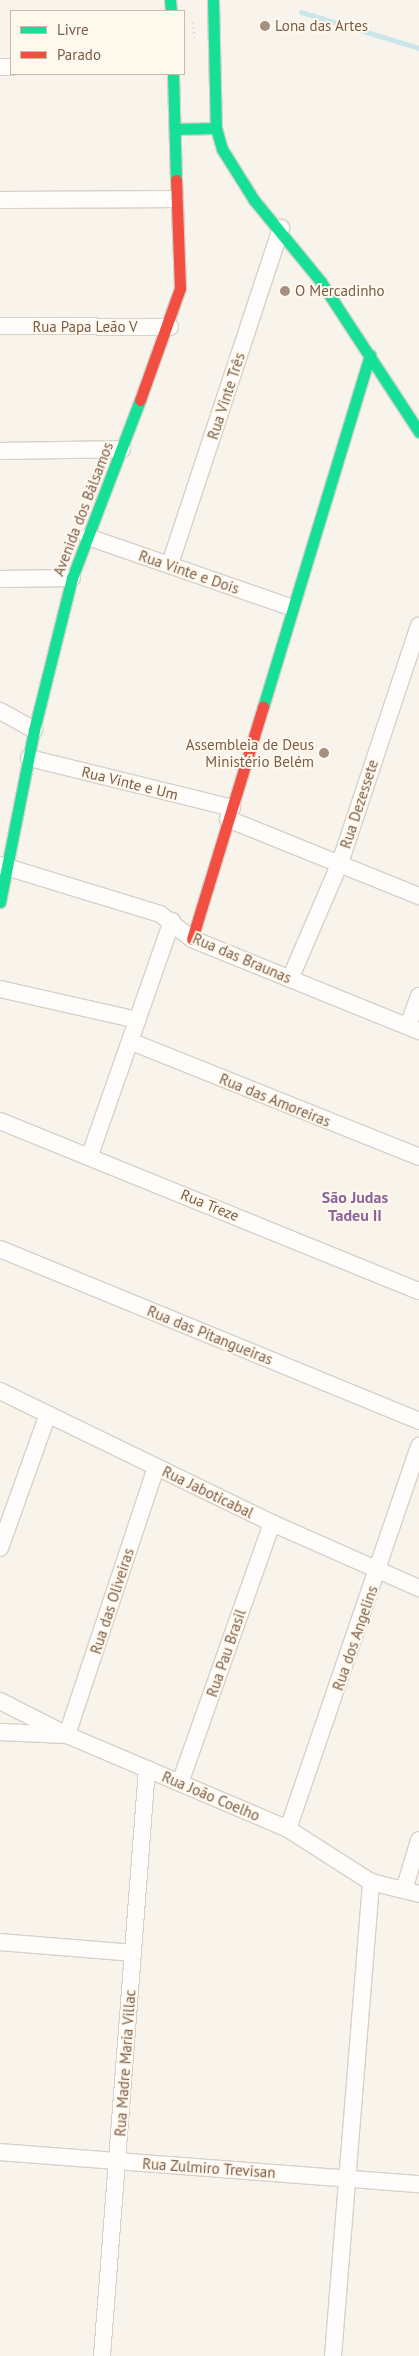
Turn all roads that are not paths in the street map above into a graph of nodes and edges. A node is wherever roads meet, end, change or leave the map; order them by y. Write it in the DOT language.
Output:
graph roads {
  1 [pos="213,0"];
  2 [pos="226,0"];
  3 [pos="214,24"];
  4 [pos="173,75"];
  5 [pos="175,128"];
  6 [pos="216,128"];
  7 [pos="176,199"];
  8 [pos="0,200"];
  9 [pos="281,228"];
  10 [pos="0,326"];
  11 [pos="170,327"];
  12 [pos="370,355"];
  13 [pos="419,432"];
  14 [pos="122,449"];
  15 [pos="0,451"];
  16 [pos="88,537"];
  17 [pos="170,564"];
  18 [pos="72,578"];
  19 [pos="0,579"];
  20 [pos="290,607"];
  21 [pos="419,626"];
  22 [pos="0,711"];
  23 [pos="34,730"];
  24 [pos="29,758"];
  25 [pos="230,813"];
  26 [pos="340,863"];
  27 [pos="4,868"];
  28 [pos="419,896"];
  29 [pos="0,902"];
  30 [pos="172,921"];
  31 [pos="192,939"];
  32 [pos="290,979"];
  33 [pos="0,989"];
  34 [pos="419,996"];
  35 [pos="138,1020"];
  36 [pos="413,1029"];
  37 [pos="132,1042"];
  38 [pos="0,1121"];
  39 [pos="90,1156"];
  40 [pos="419,1157"];
  41 [pos="0,1249"];
  42 [pos="419,1291"];
  43 [pos="0,1391"];
  44 [pos="48,1414"];
  45 [pos="419,1421"];
  46 [pos="419,1446"];
  47 [pos="156,1467"];
  48 [pos="272,1523"];
  49 [pos="0,1548"];
  50 [pos="379,1570"];
  51 [pos="419,1588"];
  52 [pos="0,1702"];
  53 [pos="0,1732"];
  54 [pos="67,1736"];
  55 [pos="147,1769"];
  56 [pos="180,1783"];
  57 [pos="288,1829"];
  58 [pos="419,1840"];
  59 [pos="371,1882"];
  60 [pos="411,1892"];
  61 [pos="0,1942"];
  62 [pos="133,1953"];
  63 [pos="0,2152"];
  64 [pos="117,2161"];
  65 [pos="345,2178"];
  66 [pos="419,2184"];
  67 [pos="102,2356"];
  68 [pos="333,2356"];
  1 -- 3 [label="street"];
  2 -- 3 [label="street"];
  3 -- 6 [label="street"];
  4 -- 5 [label="street, Avenida dos Bálsamos"];
  5 -- 6 [label="street"];
  5 -- 7 [label="street, Avenida dos Bálsamos"];
  6 -- 9 [label="street"];
  7 -- 8 [label="street"];
  7 -- 11 [label="street, Avenida dos Bálsamos"];
  9 -- 12 [label="street"];
  9 -- 17 [label="street, Rua Vinte Três"];
  10 -- 11 [label="street, Rua Papa Leão V"];
  11 -- 14 [label="street, Avenida dos Bálsamos"];
  12 -- 13 [label="street"];
  12 -- 20 [label="street"];
  14 -- 15 [label="street"];
  14 -- 16 [label="street, Avenida dos Bálsamos"];
  16 -- 17 [label="street, Rua Vinte e Dois"];
  16 -- 18 [label="street, Avenida dos Bálsamos"];
  17 -- 20 [label="street, Rua Vinte e Dois"];
  18 -- 19 [label="street"];
  18 -- 23 [label="street, Avenida dos Bálsamos"];
  20 -- 25 [label="street"];
  21 -- 26 [label="street, Rua Dezessete"];
  22 -- 23 [label="street"];
  23 -- 24 [label="street, Avenida dos Bálsamos"];
  24 -- 25 [label="street, Rua Vinte e Um"];
  24 -- 27 [label="street, Avenida dos Bálsamos"];
  25 -- 26 [label="street, Rua Vinte e Um"];
  25 -- 31 [label="street"];
  26 -- 28 [label="street, Rua Vinte e Um"];
  26 -- 32 [label="street, Rua Dezessete"];
  27 -- 29 [label="street, Avenida dos Bálsamos"];
  27 -- 30 [label="street, Rua das Braunas"];
  30 -- 31 [label="street, Rua das Braunas"];
  30 -- 35 [label="street"];
  31 -- 32 [label="street, Rua das Braunas"];
  32 -- 36 [label="street, Rua das Braunas"];
  33 -- 35 [label="street"];
  34 -- 36 [label="street"];
  35 -- 37 [label="street"];
  37 -- 39 [label="street"];
  37 -- 40 [label="street, Rua das Amoreiras"];
  38 -- 39 [label="street, Rua Treze"];
  39 -- 42 [label="street, Rua Treze"];
  41 -- 45 [label="street, Rua das Pitangueiras"];
  43 -- 44 [label="street, Rua Jaboticabal"];
  44 -- 47 [label="street, Rua Jaboticabal"];
  44 -- 49 [label="street"];
  46 -- 50 [label="street, Rua dos Angelins"];
  47 -- 48 [label="street, Rua Jaboticabal"];
  47 -- 54 [label="street, Rua das Oliveiras"];
  48 -- 50 [label="street, Rua Jaboticabal"];
  48 -- 56 [label="street, Rua Pau Brasil"];
  50 -- 51 [label="street, Rua Jaboticabal"];
  50 -- 57 [label="street, Rua dos Angelins"];
  52 -- 54 [label="street, Rua João Coelho"];
  53 -- 54 [label="street"];
  54 -- 55 [label="street, Rua João Coelho"];
  55 -- 56 [label="street, Rua João Coelho"];
  55 -- 62 [label="street, Rua Madre Maria Villac"];
  56 -- 57 [label="street, Rua João Coelho"];
  57 -- 59 [label="street, Rua João Coelho"];
  58 -- 60 [label="street"];
  59 -- 60 [label="street, Rua João Coelho"];
  59 -- 65 [label="street"];
  61 -- 62 [label="street"];
  62 -- 64 [label="street, Rua Madre Maria Villac"];
  63 -- 64 [label="street, Rua Zulmiro Trevisan"];
  64 -- 65 [label="street, Rua Zulmiro Trevisan"];
  64 -- 67 [label="street, Rua Madre Maria Villac"];
  65 -- 66 [label="street, Rua Zulmiro Trevisan"];
  65 -- 68 [label="street"];
}
